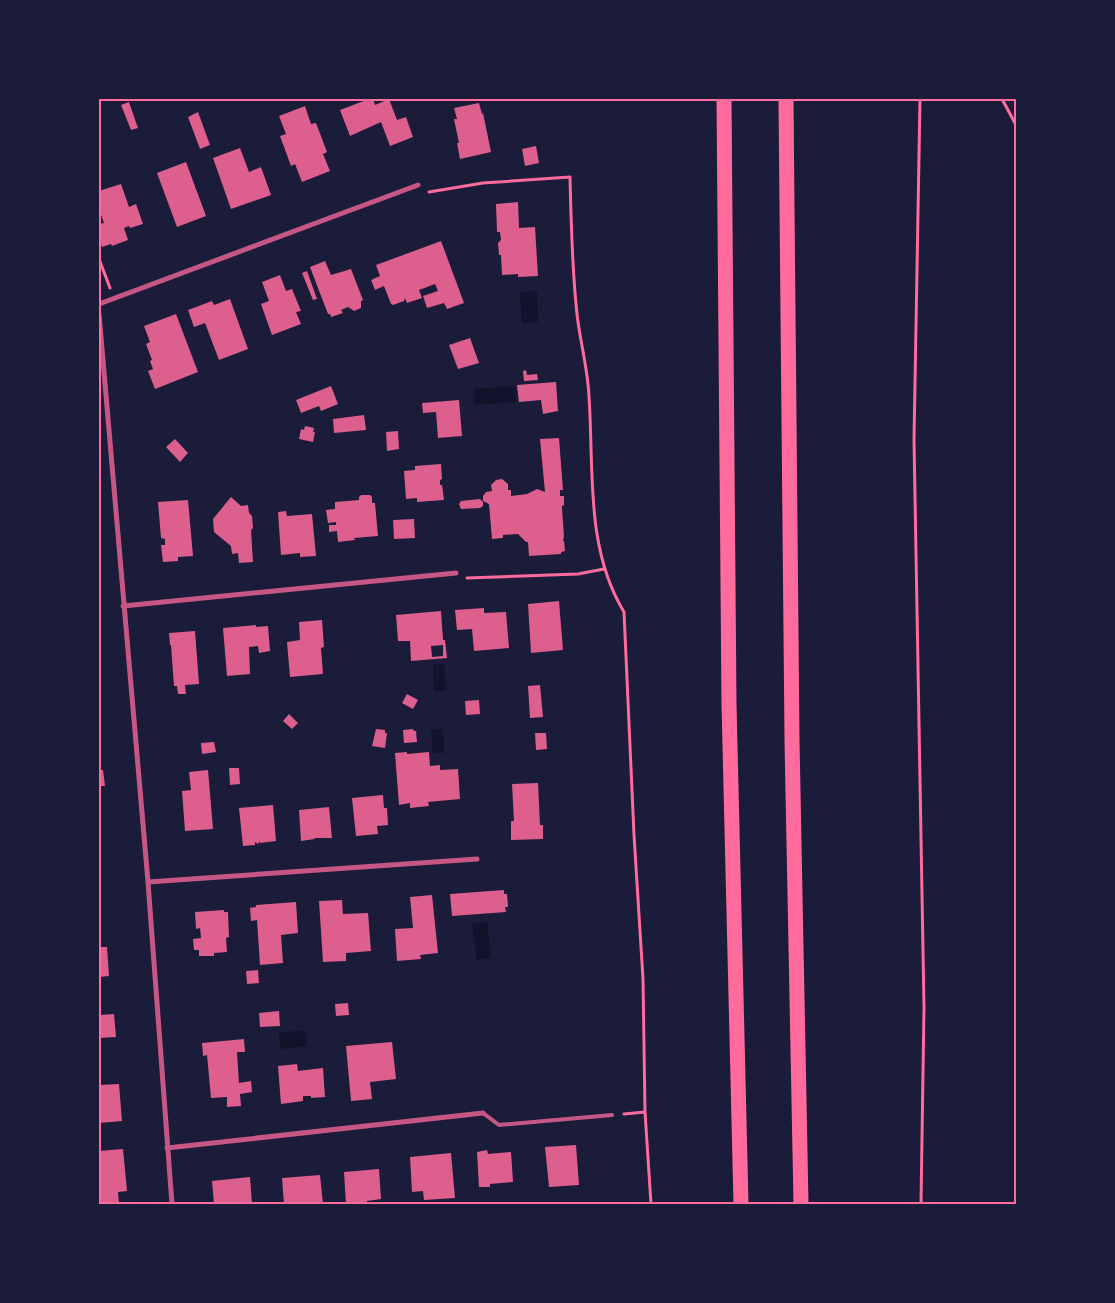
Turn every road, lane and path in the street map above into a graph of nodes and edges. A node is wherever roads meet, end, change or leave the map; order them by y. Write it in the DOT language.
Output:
graph roads {
  1 [pos="724,99"];
  2 [pos="786,99"];
  3 [pos="920,99"];
  4 [pos="1002,99"];
  5 [pos="1016,124"];
  6 [pos="418,185"];
  7 [pos="99,260"];
  8 [pos="114,298"];
  9 [pos="99,304"];
  10 [pos="99,314"];
  11 [pos="604,569"];
  12 [pos="456,573"];
  13 [pos="123,606"];
  14 [pos="477,859"];
  15 [pos="148,882"];
  16 [pos="646,1112"];
  17 [pos="483,1113"];
  18 [pos="612,1114"];
  19 [pos="167,1148"];
  20 [pos="172,1204"];
  21 [pos="651,1204"];
  22 [pos="741,1204"];
  23 [pos="801,1204"];
  24 [pos="921,1204"];
  1 -- 22 [label="highway"];
  2 -- 23 [label="highway"];
  3 -- 24 [label="path"];
  4 -- 5 [label="path"];
  6 -- 8 [label="street"];
  6 -- 11 [label="path"];
  7 -- 8 [label="path"];
  8 -- 9 [label="street"];
  10 -- 13 [label="street"];
  11 -- 12 [label="path"];
  11 -- 16 [label="path"];
  12 -- 13 [label="street"];
  13 -- 15 [label="street"];
  14 -- 15 [label="street"];
  15 -- 19 [label="street"];
  16 -- 18 [label="path"];
  16 -- 21 [label="path"];
  17 -- 18 [label="lane"];
  17 -- 19 [label="street"];
  19 -- 20 [label="street"];
}
